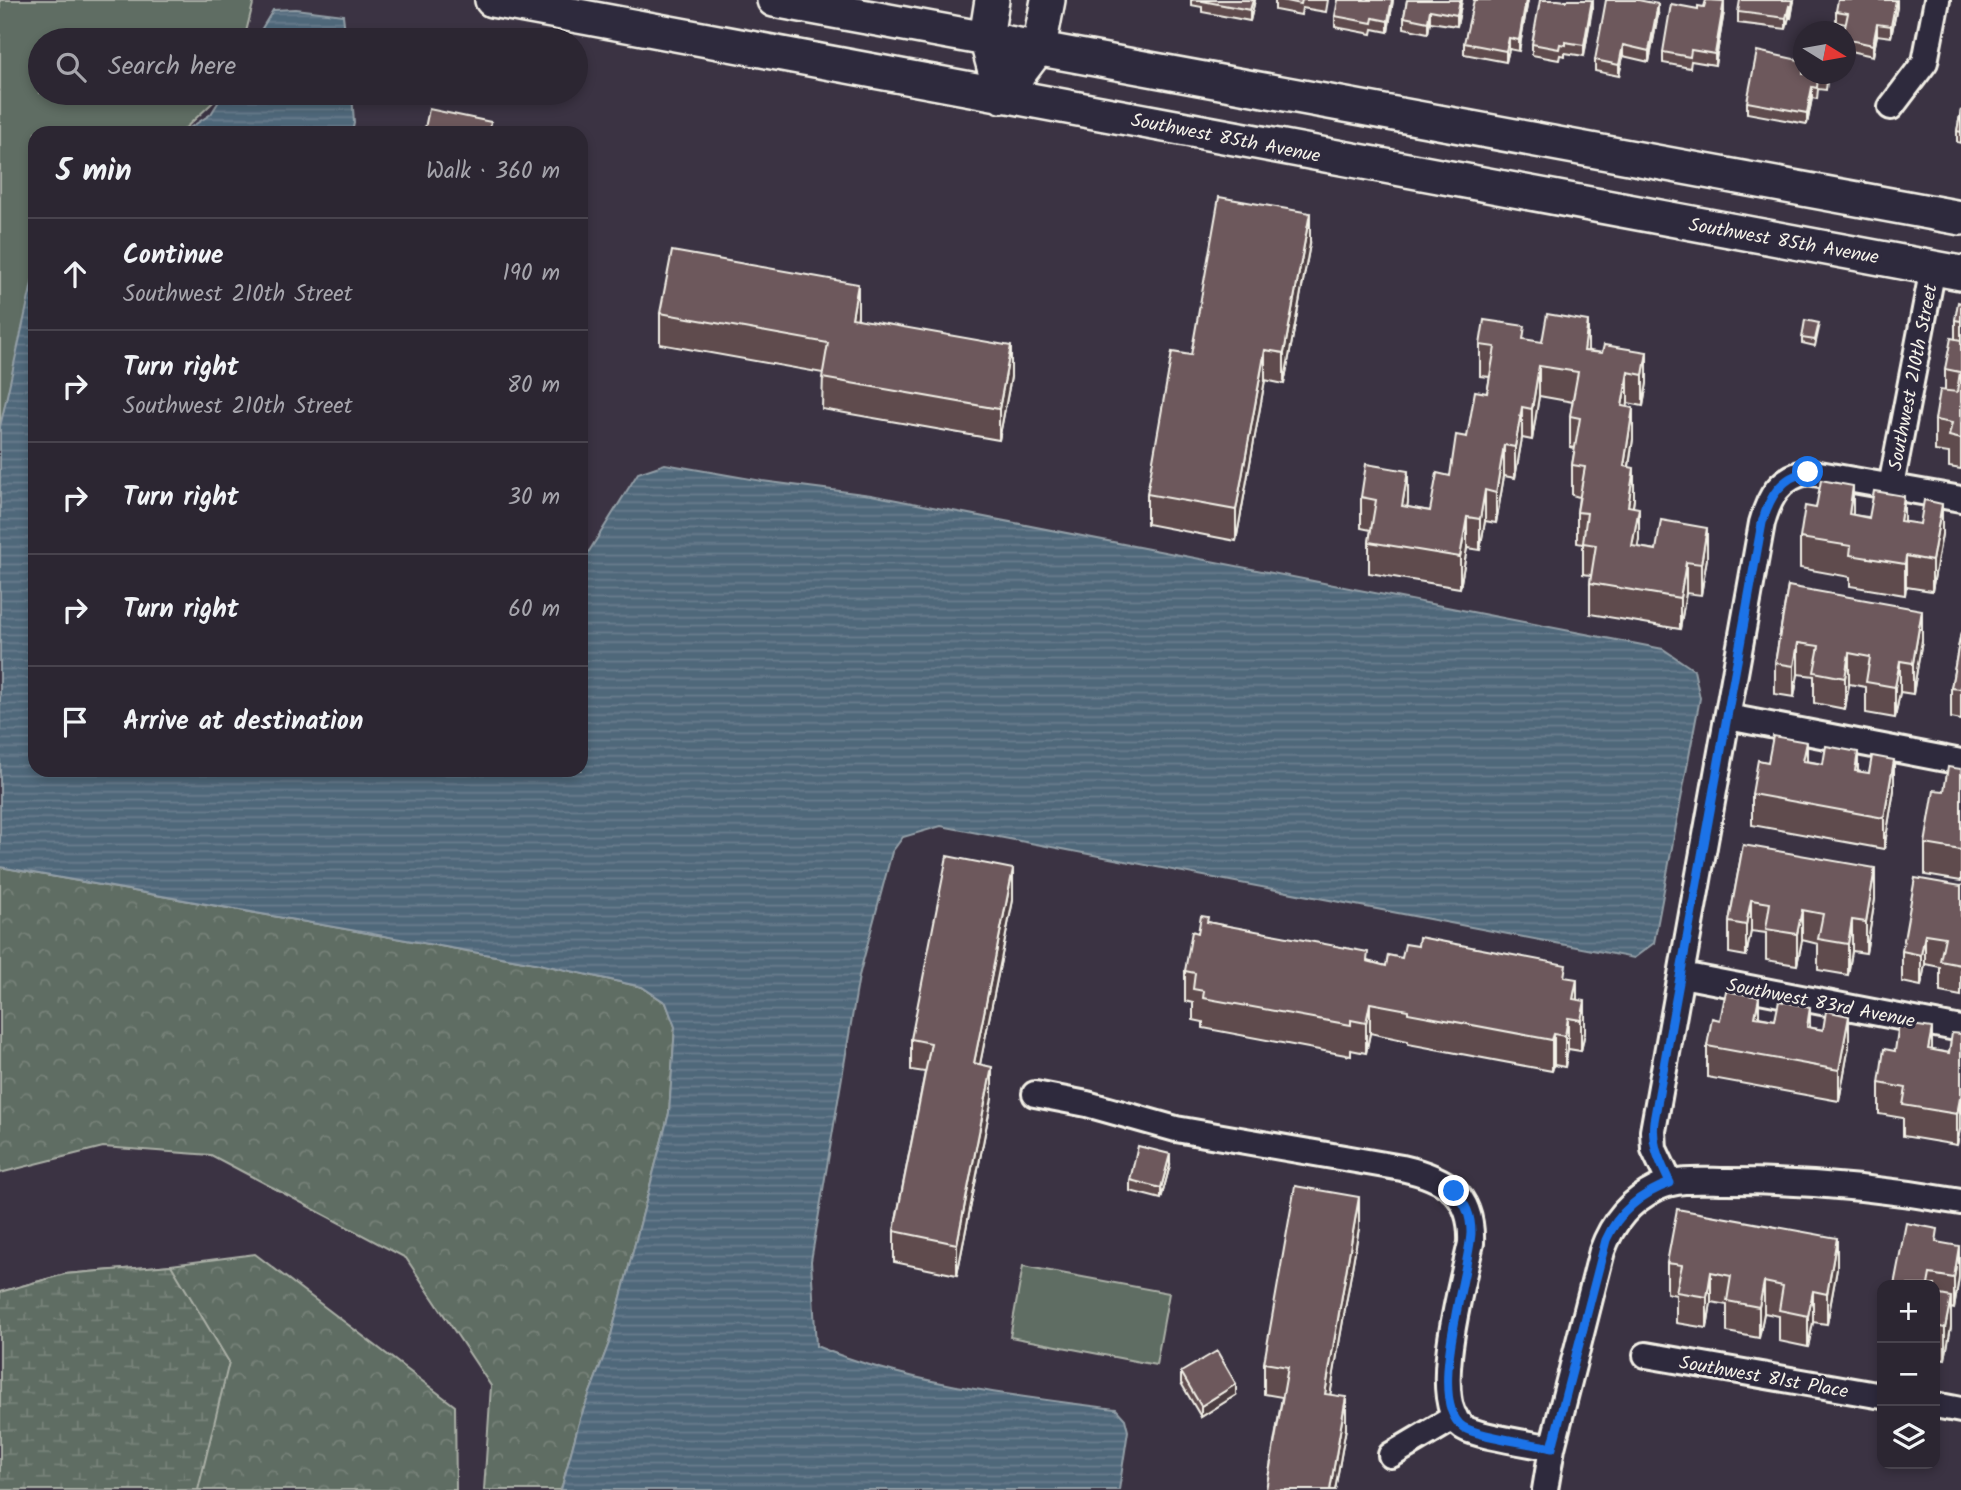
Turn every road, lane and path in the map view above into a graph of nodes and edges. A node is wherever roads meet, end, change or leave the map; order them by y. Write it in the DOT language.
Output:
graph roads {
  1 [pos="492,0"];
  2 [pos="774,0"];
  3 [pos="992,0"];
  4 [pos="1048,0"];
  5 [pos="1937,0"];
  6 [pos="986,38"];
  7 [pos="1039,47"];
  8 [pos="1002,96"];
  9 [pos="1891,107"];
  10 [pos="1961,218"];
  11 [pos="1947,270"];
  12 [pos="1891,486"];
  13 [pos="1961,499"];
  14 [pos="1728,717"];
  15 [pos="1961,762"];
  16 [pos="1682,975"];
  17 [pos="1961,1029"];
  18 [pos="1035,1094"];
  19 [pos="1670,1183"];
  20 [pos="1961,1202"];
  21 [pos="1646,1355"];
  22 [pos="1877,1395"];
  23 [pos="1940,1406"];
  24 [pos="1961,1410"];
  25 [pos="1455,1418"];
  26 [pos="1552,1448"];
  27 [pos="1391,1455"];
  28 [pos="1545,1490"];
  1 -- 8 [label="street, Southwest 85th Avenue"];
  2 -- 6 [label="street"];
  3 -- 6 [label="street"];
  4 -- 7 [label="street"];
  5 -- 9 [label="street"];
  6 -- 7 [label="street"];
  6 -- 8 [label="street"];
  7 -- 8 [label="street"];
  7 -- 10 [label="street"];
  8 -- 11 [label="street, Southwest 85th Avenue"];
  11 -- 12 [label="street, Southwest 210th Street"];
  12 -- 13 [label="street"];
  12 -- 14 [label="street"];
  14 -- 15 [label="street"];
  14 -- 16 [label="street"];
  16 -- 17 [label="street, Southwest 83rd Avenue"];
  16 -- 19 [label="street"];
  18 -- 25 [label="street"];
  19 -- 20 [label="street"];
  19 -- 26 [label="street"];
  21 -- 22 [label="street, Southwest 81st Place"];
  23 -- 24 [label="street"];
  25 -- 26 [label="street"];
  25 -- 27 [label="street"];
  26 -- 28 [label="street"];
}
